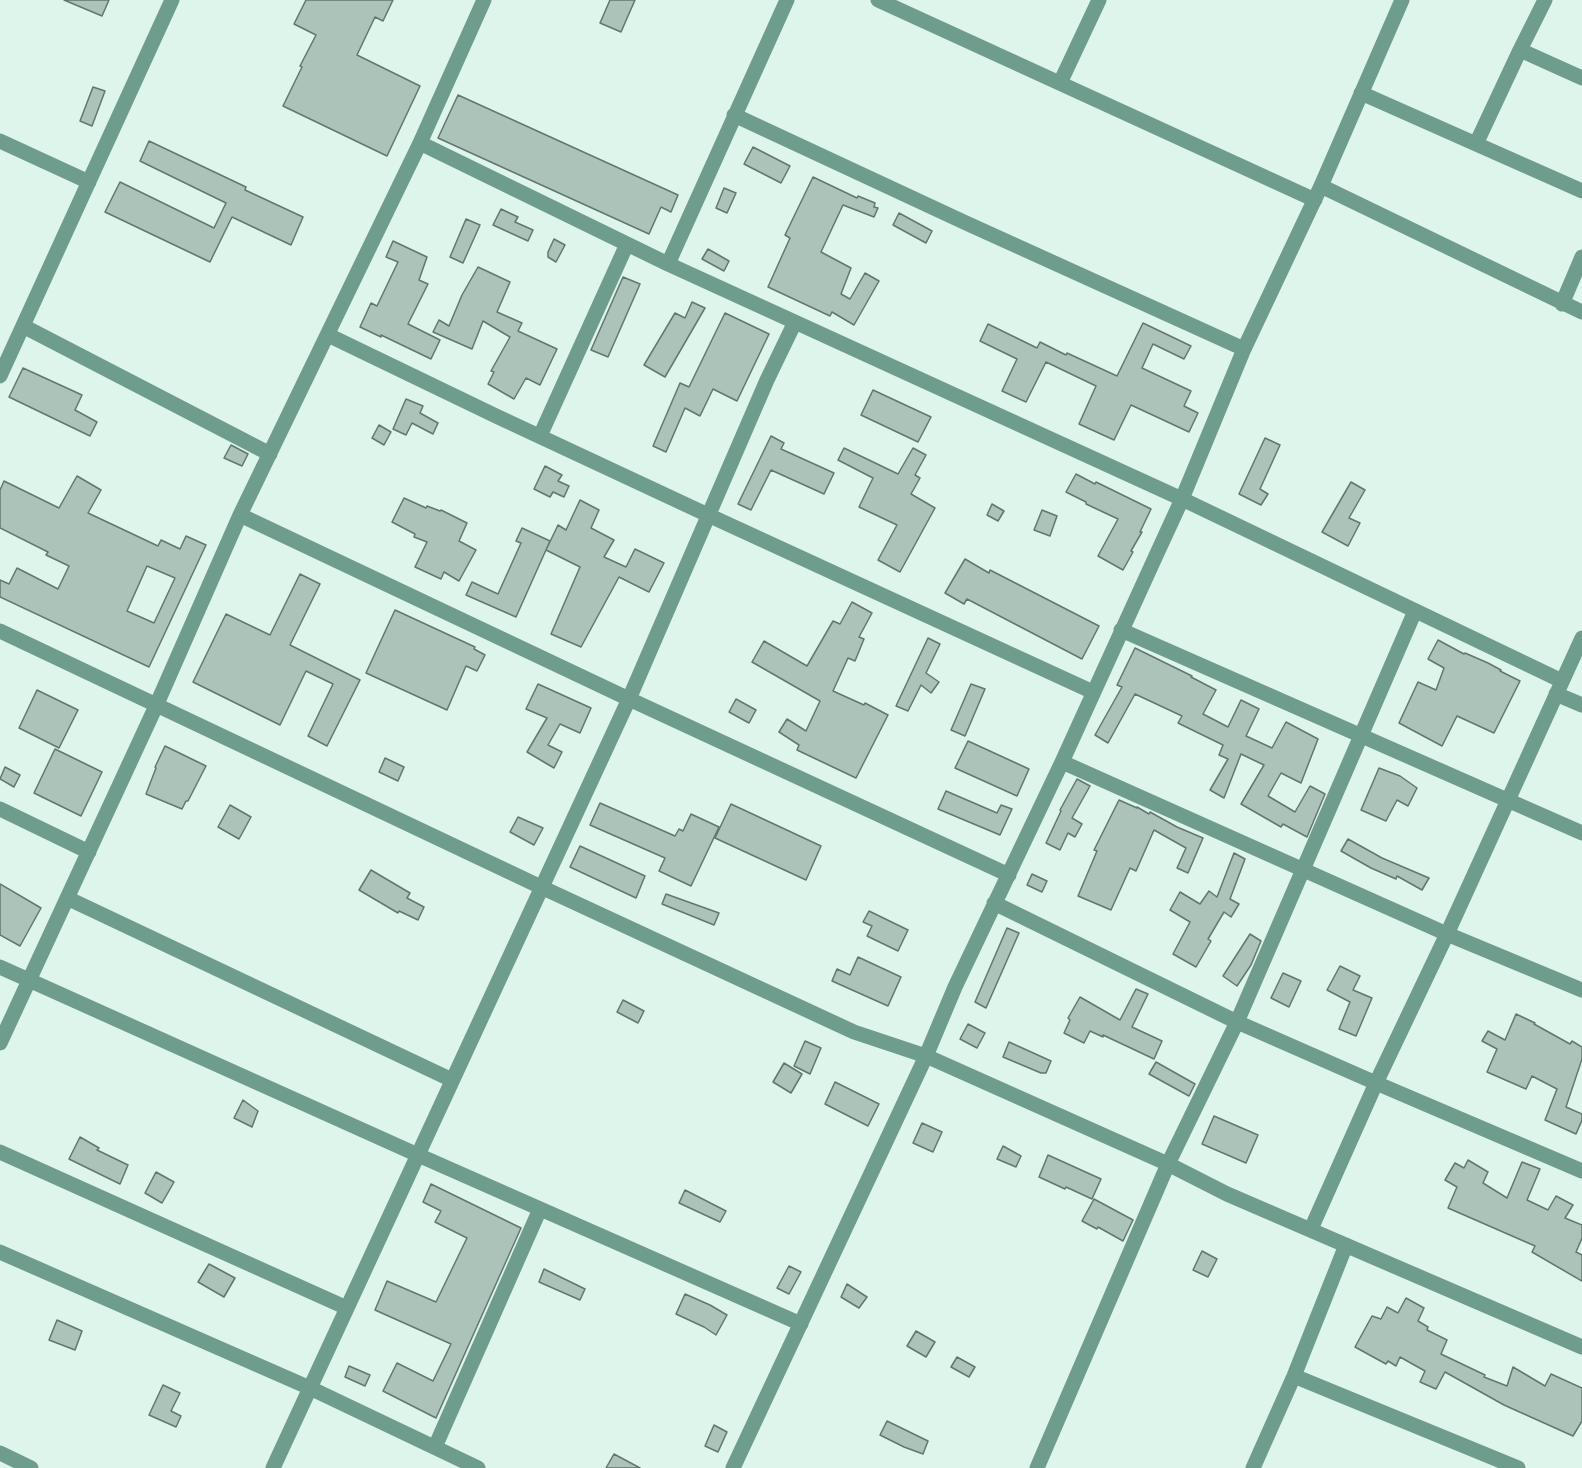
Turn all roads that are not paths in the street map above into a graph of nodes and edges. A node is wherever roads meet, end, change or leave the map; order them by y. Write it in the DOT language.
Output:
graph roads {
  1 [pos="172,0"];
  2 [pos="484,0"];
  3 [pos="786,0"];
  4 [pos="878,0"];
  5 [pos="1099,0"];
  6 [pos="1402,0"];
  7 [pos="1545,0"];
  8 [pos="1520,50"];
  9 [pos="1582,78"];
  10 [pos="1060,83"];
  11 [pos="1361,93"];
  12 [pos="734,115"];
  13 [pos="0,141"];
  14 [pos="420,143"];
  15 [pos="1476,144"];
  16 [pos="89,182"];
  17 [pos="1582,191"];
  18 [pos="1318,193"];
  19 [pos="627,244"];
  20 [pos="1582,257"];
  21 [pos="668,264"];
  22 [pos="1562,304"];
  23 [pos="1582,312"];
  24 [pos="795,322"];
  25 [pos="23,326"];
  26 [pos="328,335"];
  27 [pos="1245,349"];
  28 [pos="0,376"];
  29 [pos="540,436"];
  30 [pos="270,454"];
  31 [pos="1182,499"];
  32 [pos="240,515"];
  33 [pos="708,515"];
  34 [pos="1415,611"];
  35 [pos="1121,630"];
  36 [pos="0,631"];
  37 [pos="1582,638"];
  38 [pos="1559,687"];
  39 [pos="1093,692"];
  40 [pos="629,699"];
  41 [pos="1582,705"];
  42 [pos="156,706"];
  43 [pos="1360,736"];
  44 [pos="1062,762"];
  45 [pos="1507,801"];
  46 [pos="0,809"];
  47 [pos="1582,833"];
  48 [pos="89,852"];
  49 [pos="1302,870"];
  50 [pos="1009,875"];
  51 [pos="541,887"];
  52 [pos="68,897"];
  53 [pos="994,903"];
  54 [pos="1447,934"];
  55 [pos="0,967"];
  56 [pos="29,981"];
  57 [pos="1582,990"];
  58 [pos="1237,1022"];
  59 [pos="0,1043"];
  60 [pos="926,1056"];
  61 [pos="452,1080"];
  62 [pos="1376,1083"];
  63 [pos="0,1152"];
  64 [pos="418,1155"];
  65 [pos="1168,1164"];
  66 [pos="1582,1171"];
  67 [pos="540,1209"];
  68 [pos="1311,1229"];
  69 [pos="1346,1245"];
  70 [pos="0,1252"];
  71 [pos="347,1308"];
  72 [pos="801,1324"];
  73 [pos="1582,1347"];
  74 [pos="1294,1376"];
  75 [pos="310,1388"];
  76 [pos="435,1447"];
  77 [pos="0,1453"];
  78 [pos="31,1468"];
  79 [pos="273,1468"];
  80 [pos="478,1468"];
  81 [pos="733,1468"];
  82 [pos="1036,1468"];
  83 [pos="1253,1468"];
  84 [pos="1518,1468"];
  1 -- 16 [label="street"];
  2 -- 14 [label="street"];
  3 -- 12 [label="street"];
  4 -- 10 [label="street"];
  5 -- 10 [label="street"];
  6 -- 11 [label="street"];
  7 -- 8 [label="street"];
  8 -- 9 [label="street"];
  8 -- 15 [label="street"];
  10 -- 18 [label="street"];
  11 -- 15 [label="street"];
  11 -- 18 [label="street"];
  12 -- 21 [label="street"];
  12 -- 27 [label="street"];
  13 -- 16 [label="street"];
  14 -- 19 [label="street"];
  14 -- 26 [label="street"];
  15 -- 17 [label="street"];
  16 -- 25 [label="street"];
  18 -- 22 [label="street"];
  18 -- 27 [label="street"];
  19 -- 21 [label="street"];
  19 -- 29 [label="street"];
  20 -- 22 [label="street"];
  21 -- 24 [label="street"];
  22 -- 23 [label="street"];
  24 -- 31 [label="street"];
  24 -- 33 [label="street"];
  25 -- 28 [label="street"];
  25 -- 30 [label="street"];
  26 -- 29 [label="street"];
  26 -- 30 [label="street"];
  27 -- 31 [label="street"];
  29 -- 33 [label="street"];
  30 -- 32 [label="street"];
  31 -- 34 [label="street"];
  31 -- 35 [label="street"];
  32 -- 40 [label="street"];
  32 -- 42 [label="street"];
  33 -- 39 [label="street"];
  33 -- 40 [label="street"];
  34 -- 38 [label="street"];
  34 -- 43 [label="street"];
  35 -- 39 [label="street"];
  35 -- 43 [label="street"];
  36 -- 42 [label="street"];
  37 -- 38 [label="street"];
  38 -- 41 [label="street"];
  38 -- 45 [label="street"];
  39 -- 44 [label="street"];
  40 -- 50 [label="street"];
  40 -- 51 [label="street"];
  42 -- 48 [label="street"];
  42 -- 51 [label="street"];
  43 -- 45 [label="street"];
  43 -- 49 [label="street"];
  44 -- 49 [label="street"];
  44 -- 50 [label="street"];
  45 -- 47 [label="street"];
  45 -- 54 [label="street"];
  46 -- 48 [label="street"];
  48 -- 52 [label="street"];
  49 -- 54 [label="street"];
  49 -- 58 [label="street"];
  50 -- 53 [label="street"];
  51 -- 60 [label="street"];
  51 -- 61 [label="street"];
  52 -- 56 [label="street"];
  52 -- 61 [label="street"];
  53 -- 58 [label="street"];
  53 -- 60 [label="street"];
  54 -- 57 [label="street"];
  54 -- 62 [label="street"];
  55 -- 56 [label="street"];
  56 -- 59 [label="street"];
  56 -- 64 [label="street"];
  58 -- 62 [label="street"];
  58 -- 65 [label="street"];
  60 -- 65 [label="street"];
  60 -- 72 [label="street"];
  61 -- 64 [label="street"];
  62 -- 66 [label="street"];
  62 -- 68 [label="street"];
  63 -- 71 [label="street"];
  64 -- 67 [label="street"];
  64 -- 71 [label="street"];
  65 -- 68 [label="street"];
  65 -- 82 [label="street"];
  67 -- 72 [label="street"];
  67 -- 76 [label="street"];
  68 -- 69 [label="street"];
  69 -- 73 [label="street"];
  69 -- 74 [label="street"];
  70 -- 75 [label="street"];
  71 -- 75 [label="street"];
  72 -- 81 [label="street"];
  74 -- 83 [label="street"];
  74 -- 84 [label="street"];
  75 -- 76 [label="street"];
  75 -- 79 [label="street"];
  76 -- 80 [label="street"];
  77 -- 78 [label="street"];
}
